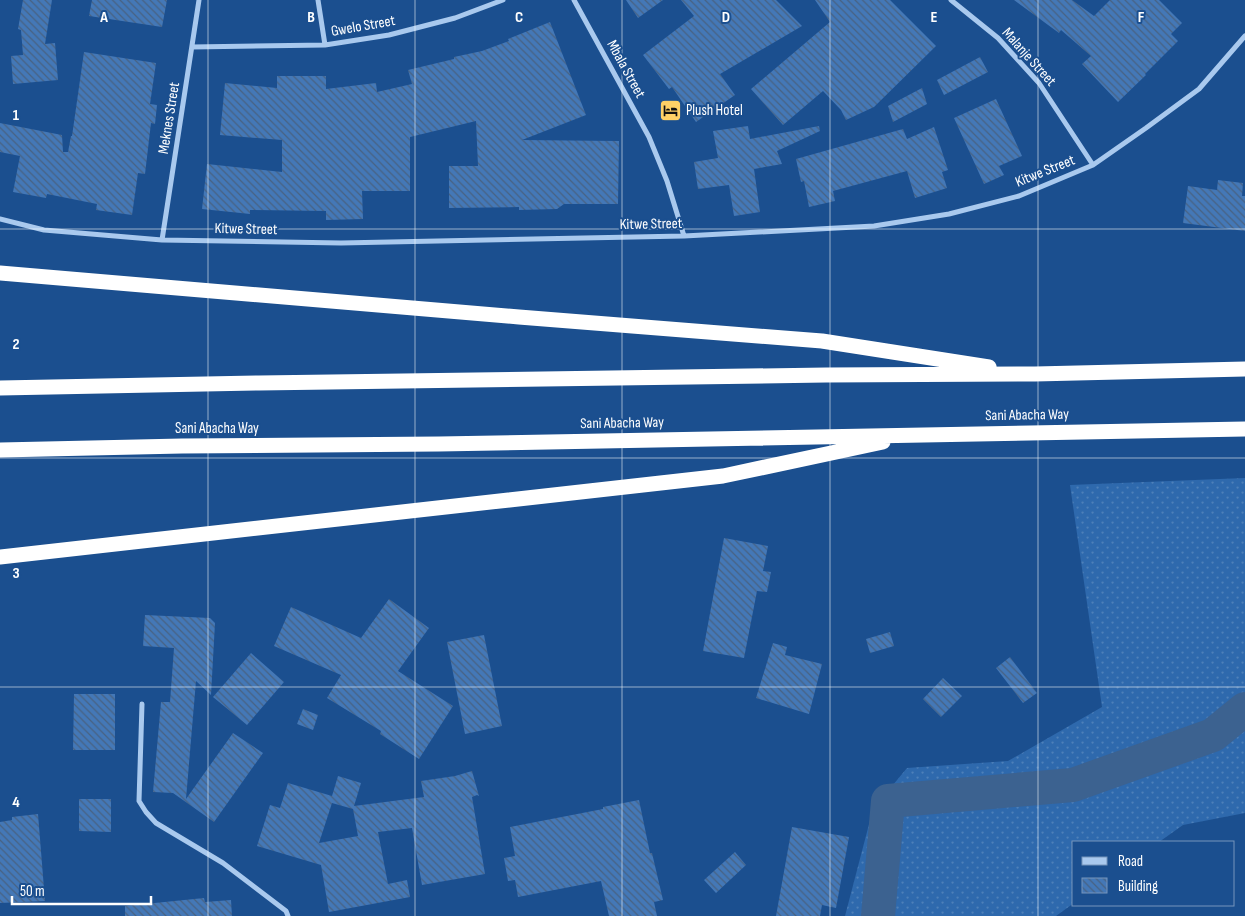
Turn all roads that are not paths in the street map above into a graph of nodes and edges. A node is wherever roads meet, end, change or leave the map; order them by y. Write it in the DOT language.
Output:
graph roads {
  1 [pos="199,0"];
  2 [pos="318,0"];
  3 [pos="503,0"];
  4 [pos="574,0"];
  5 [pos="951,0"];
  6 [pos="1245,36"];
  7 [pos="325,45"];
  8 [pos="192,47"];
  9 [pos="1093,165"];
  10 [pos="0,218"];
  11 [pos="684,236"];
  12 [pos="162,240"];
  13 [pos="0,273"];
  14 [pos="1245,369"];
  15 [pos="1035,374"];
  16 [pos="0,388"];
  17 [pos="1245,429"];
  18 [pos="918,435"];
  19 [pos="0,450"];
  20 [pos="0,557"];
  21 [pos="142,704"];
  22 [pos="288,916"];
  1 -- 8 [label="street, Meknes Street"];
  2 -- 7 [label="street"];
  3 -- 7 [label="street, Gwelo Street"];
  4 -- 11 [label="street, Mbala Street"];
  5 -- 9 [label="street, Malanje Street"];
  6 -- 9 [label="street, Kitwe Street"];
  7 -- 8 [label="street, Gwelo Street"];
  8 -- 12 [label="street, Meknes Street"];
  9 -- 11 [label="street, Kitwe Street"];
  10 -- 12 [label="street, Kitwe Street"];
  11 -- 12 [label="street, Kitwe Street"];
  13 -- 15 [label="highway"];
  14 -- 15 [label="highway"];
  15 -- 16 [label="highway"];
  17 -- 18 [label="highway, Sani Abacha Way"];
  18 -- 19 [label="highway, Sani Abacha Way"];
  18 -- 20 [label="highway"];
  21 -- 22 [label="street"];
}
